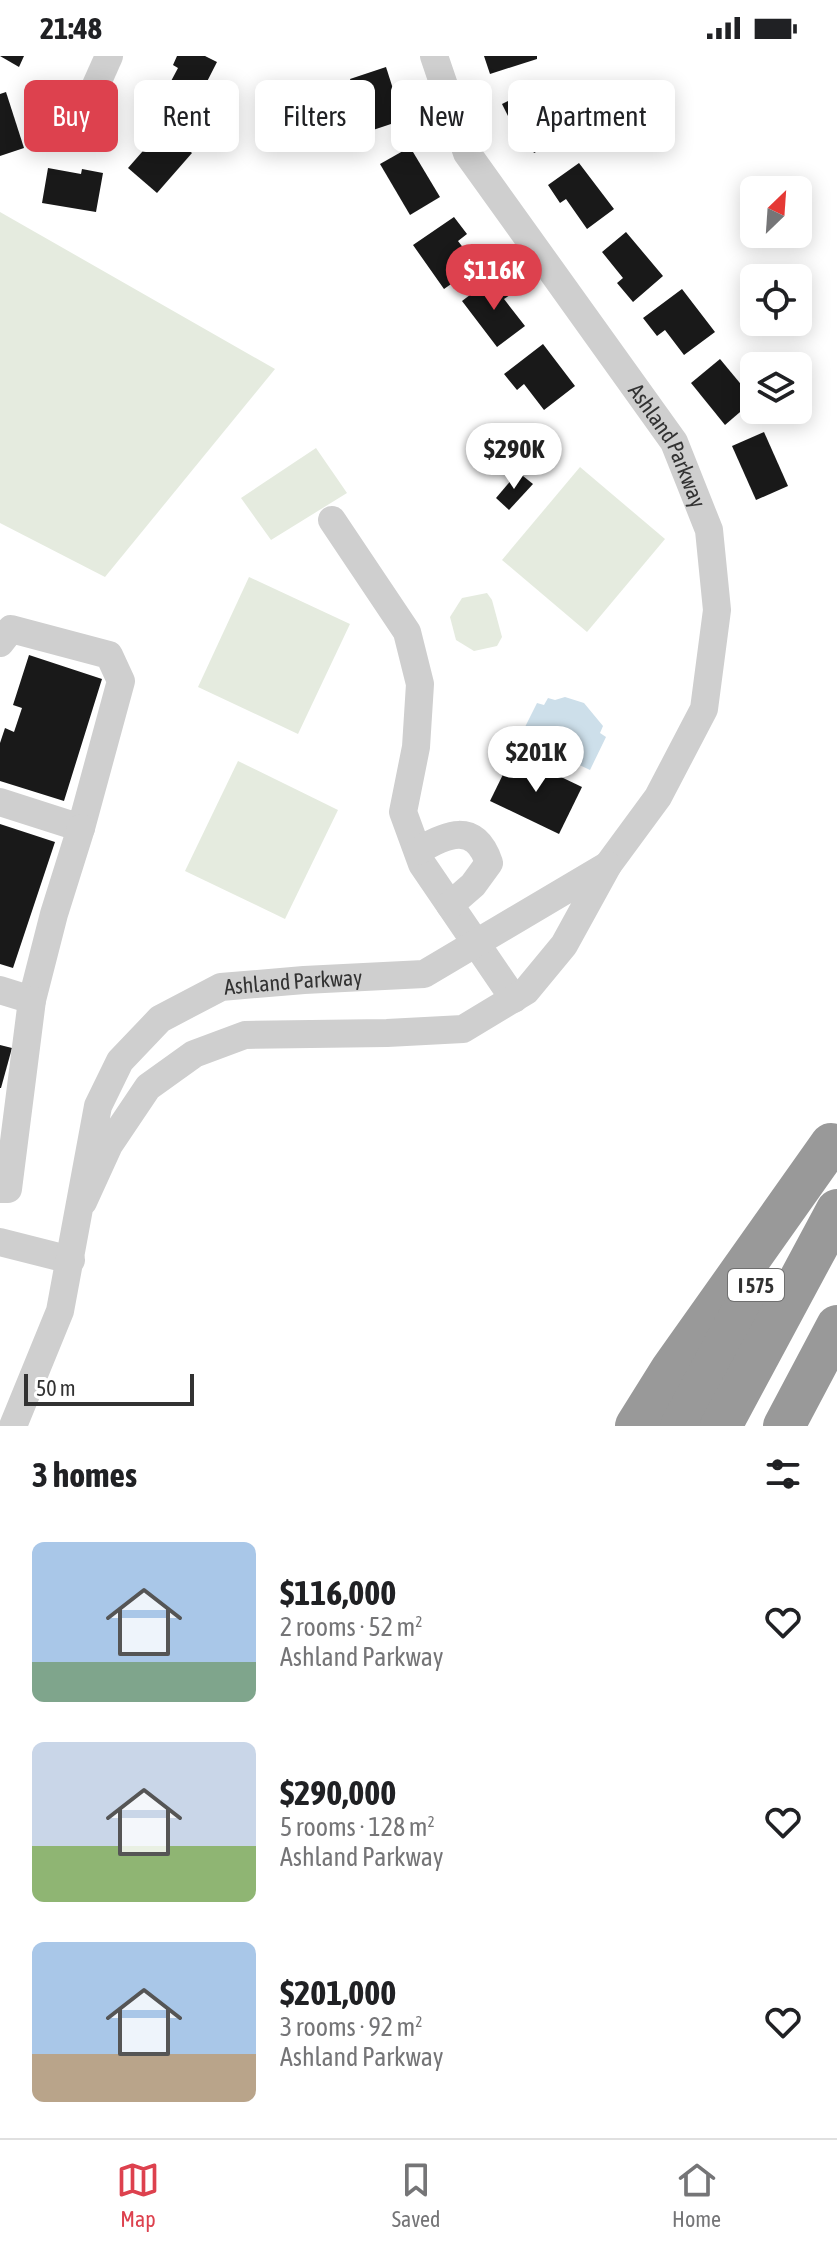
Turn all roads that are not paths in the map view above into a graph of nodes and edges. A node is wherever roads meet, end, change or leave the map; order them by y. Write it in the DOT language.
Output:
graph roads {
  1 [pos="109,56"];
  2 [pos="434,56"];
  3 [pos="98,80"];
  4 [pos="332,520"];
  5 [pos="0,643"];
  6 [pos="0,802"];
  7 [pos="81,828"];
  8 [pos="418,851"];
  9 [pos="608,865"];
  10 [pos="450,905"];
  11 [pos="476,944"];
  12 [pos="0,990"];
  13 [pos="514,999"];
  14 [pos="32,1000"];
  15 [pos="834,1139"];
  16 [pos="0,1189"];
  17 [pos="83,1202"];
  18 [pos="837,1210"];
  19 [pos="0,1242"];
  20 [pos="71,1260"];
  21 [pos="837,1326"];
  22 [pos="837,1343"];
  23 [pos="14,1425"];
  24 [pos="636,1426"];
  25 [pos="681,1426"];
  26 [pos="721,1426"];
  27 [pos="784,1426"];
  28 [pos="803,1426"];
  1 -- 3 [label="street"];
  2 -- 9 [label="street, Ashland Parkway"];
  4 -- 8 [label="street"];
  5 -- 7 [label="street"];
  6 -- 7 [label="street"];
  7 -- 14 [label="street"];
  8 -- 10 [label="street"];
  8 -- 10 [label="street"];
  9 -- 11 [label="street, Ashland Parkway"];
  9 -- 13 [label="street, Ashland Parkway"];
  10 -- 11 [label="street"];
  11 -- 13 [label="street"];
  11 -- 17 [label="street, Ashland Parkway"];
  12 -- 14 [label="street"];
  13 -- 17 [label="street, Ashland Parkway"];
  14 -- 16 [label="street"];
  15 -- 24 [label="highway"];
  15 -- 25 [label="highway, I 575"];
  17 -- 20 [label="street, Ashland Parkway"];
  18 -- 26 [label="highway"];
  19 -- 20 [label="street"];
  20 -- 23 [label="street, Ashland Parkway"];
  21 -- 27 [label="highway"];
  22 -- 28 [label="highway"];
}
